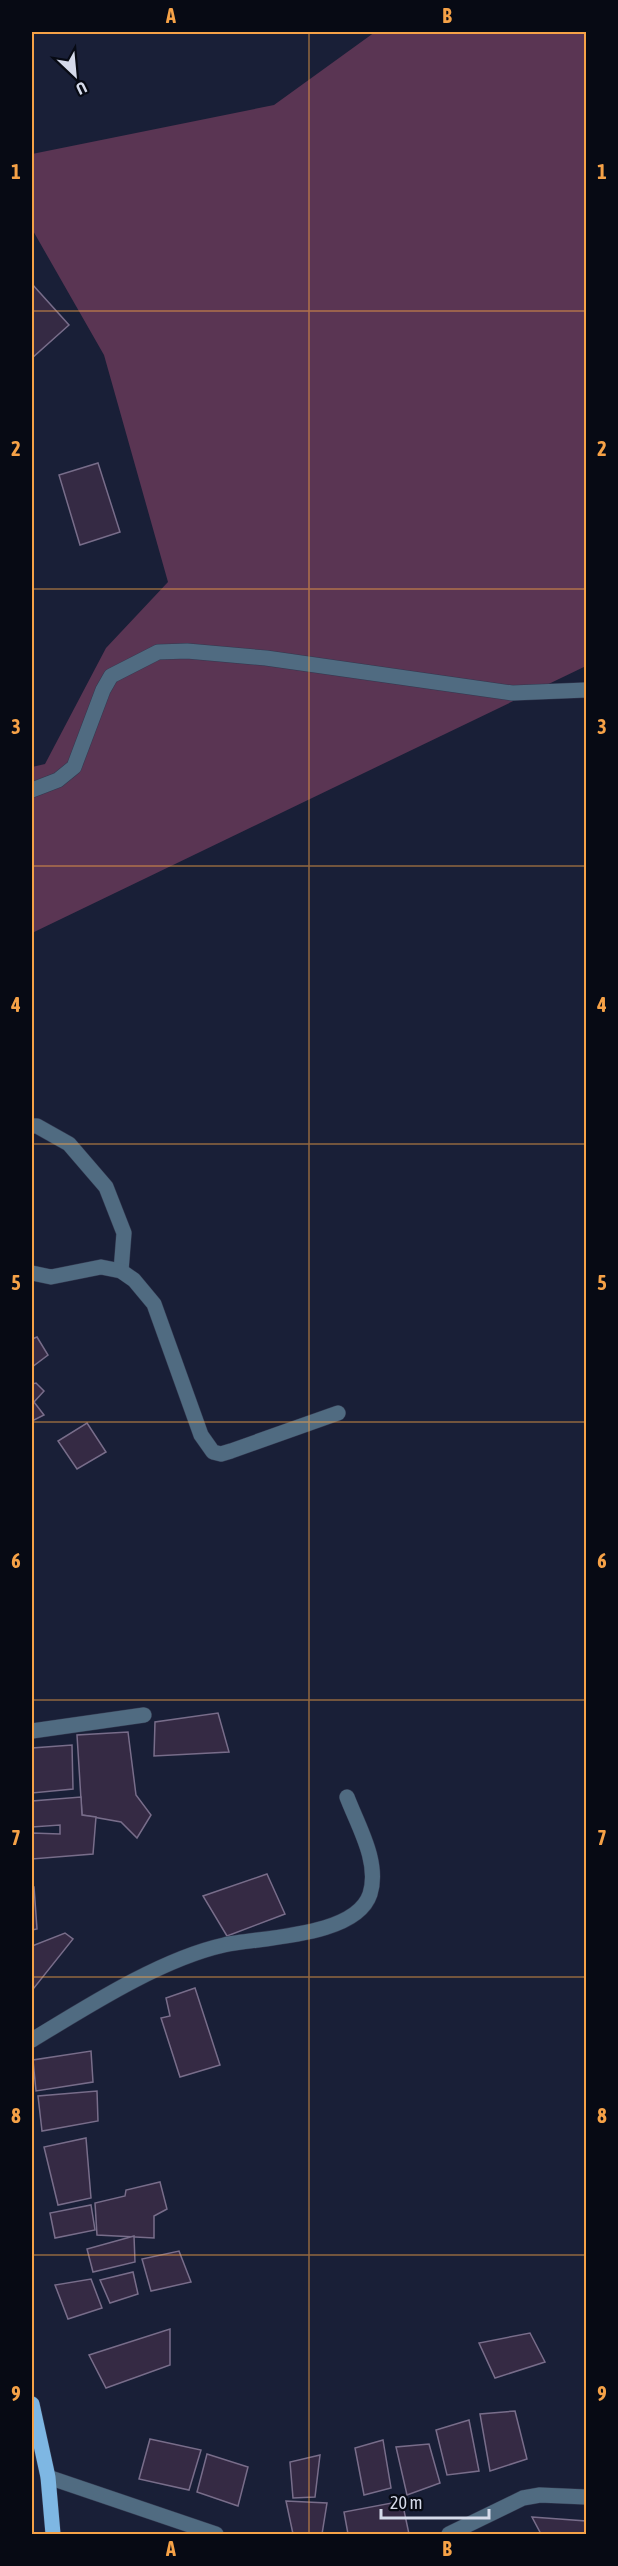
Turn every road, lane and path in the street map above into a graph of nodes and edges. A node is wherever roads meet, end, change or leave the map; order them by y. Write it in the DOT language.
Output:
graph roads {
  1 [pos="586,690"];
  2 [pos="32,790"];
  3 [pos="32,1126"];
  4 [pos="122,1270"];
  5 [pos="32,1274"];
  6 [pos="338,1413"];
  7 [pos="144,1715"];
  8 [pos="32,1731"];
  9 [pos="347,1797"];
  10 [pos="32,2040"];
  11 [pos="32,2404"];
  12 [pos="48,2477"];
  13 [pos="586,2497"];
  14 [pos="52,2534"];
  15 [pos="216,2535"];
  16 [pos="449,2535"];
  1 -- 2 [label="street"];
  3 -- 4 [label="street"];
  4 -- 5 [label="street"];
  4 -- 6 [label="street"];
  7 -- 8 [label="street"];
  9 -- 10 [label="street"];
  11 -- 12 [label="main road"];
  12 -- 14 [label="main road"];
  12 -- 15 [label="street"];
  13 -- 16 [label="street"];
}
